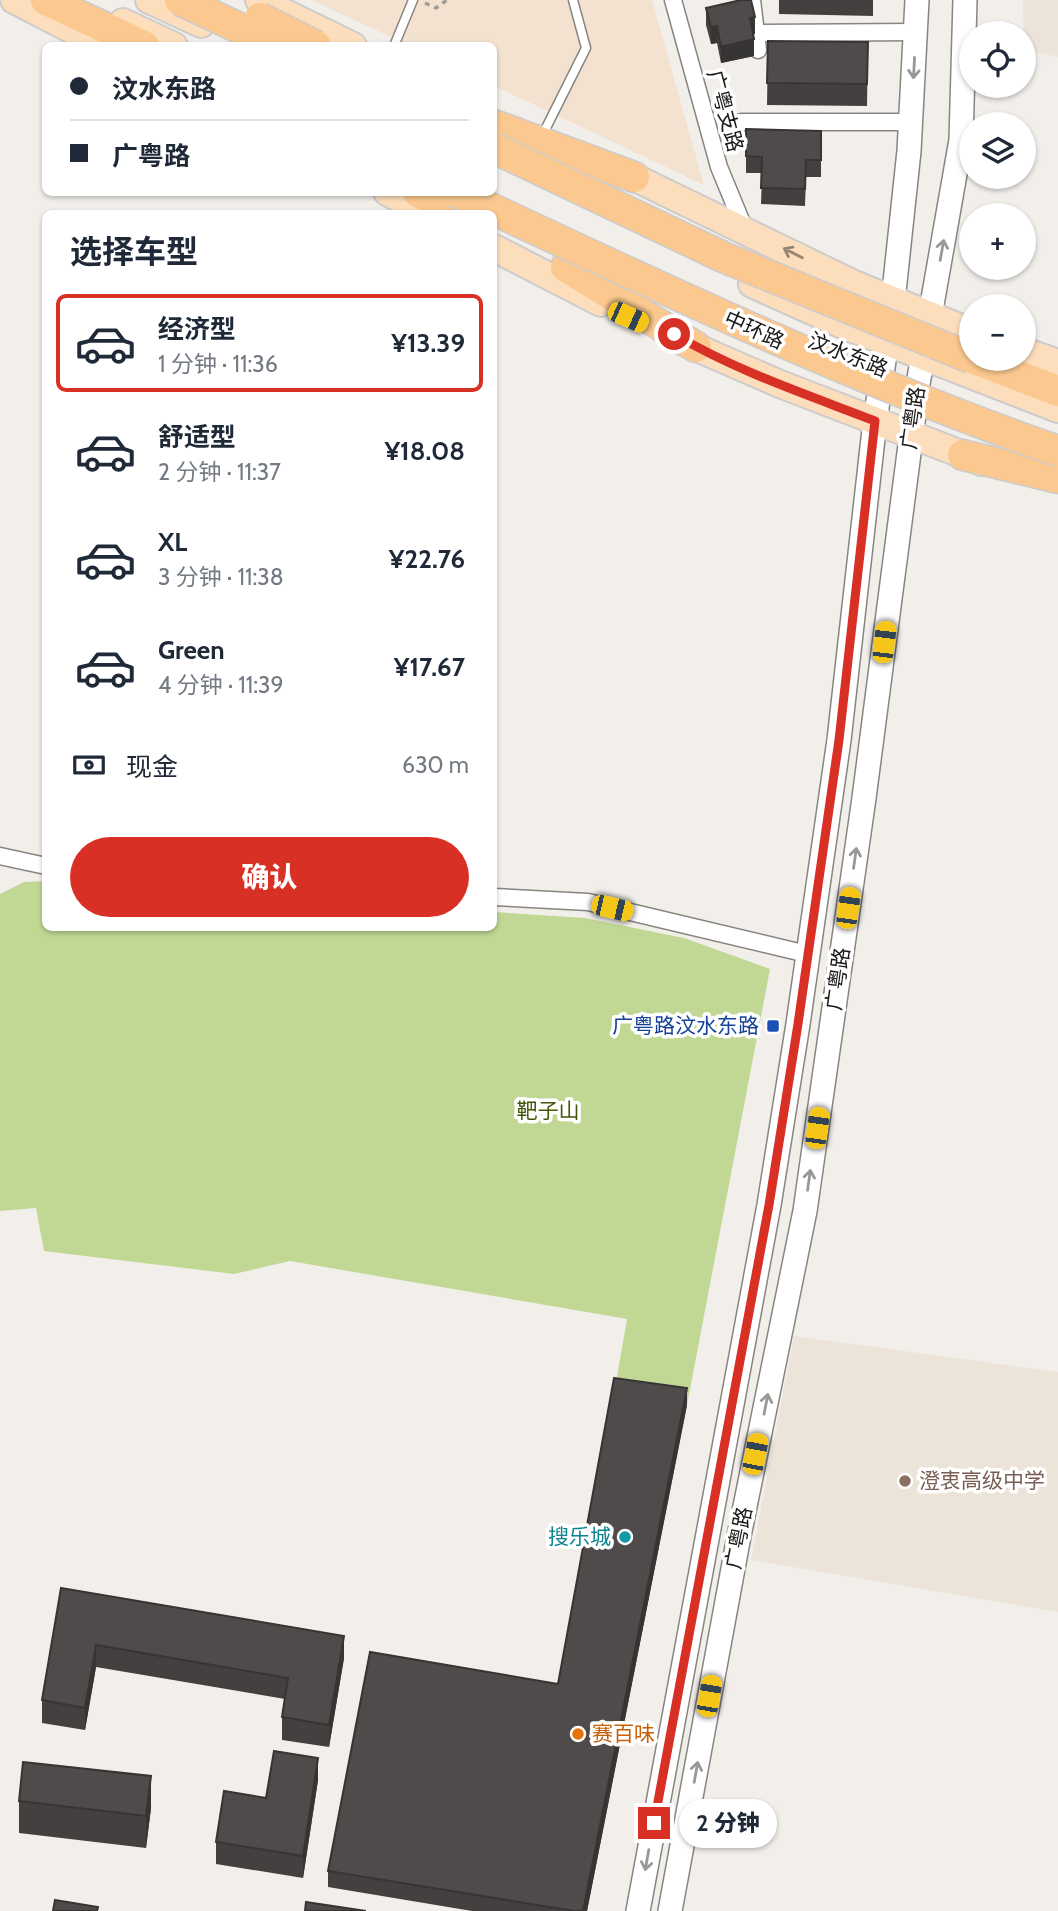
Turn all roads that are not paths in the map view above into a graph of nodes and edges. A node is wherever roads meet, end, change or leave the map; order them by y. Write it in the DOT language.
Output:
graph roads {
  1 [pos="14,0"];
  2 [pos="36,0"];
  3 [pos="46,0"];
  4 [pos="77,0"];
  5 [pos="149,0"];
  6 [pos="180,0"];
  7 [pos="222,0"];
  8 [pos="249,0"];
  9 [pos="259,0"];
  10 [pos="415,0"];
  11 [pos="573,0"];
  12 [pos="673,0"];
  13 [pos="752,0"];
  14 [pos="917,0"];
  15 [pos="965,0"];
  16 [pos="916,32"];
  17 [pos="95,42"];
  18 [pos="118,42"];
  19 [pos="135,42"];
  20 [pos="166,42"];
  21 [pos="238,42"];
  22 [pos="268,42"];
  23 [pos="274,42"];
  24 [pos="308,42"];
  25 [pos="345,42"];
  26 [pos="396,42"];
  27 [pos="497,112"];
  28 [pos="741,122"];
  29 [pos="910,122"];
  30 [pos="497,126"];
  31 [pos="543,134"];
  32 [pos="497,149"];
  33 [pos="497,165"];
  34 [pos="634,177"];
  35 [pos="497,195"];
  36 [pos="394,196"];
  37 [pos="426,196"];
  38 [pos="465,196"];
  39 [pos="421,210"];
  40 [pos="452,210"];
  41 [pos="494,210"];
  42 [pos="497,211"];
  43 [pos="745,230"];
  44 [pos="573,233"];
  45 [pos="497,243"];
  46 [pos="497,243"];
  47 [pos="497,244"];
  48 [pos="893,301"];
  49 [pos="931,317"];
  50 [pos="959,328"];
  51 [pos="886,341"];
  52 [pos="696,347"];
  53 [pos="959,353"];
  54 [pos="1036,355"];
  55 [pos="923,356"];
  56 [pos="1058,363"];
  57 [pos="882,369"];
  58 [pos="1006,371"];
  59 [pos="918,384"];
  60 [pos="1058,391"];
  61 [pos="1058,409"];
  62 [pos="875,421"];
  63 [pos="911,435"];
  64 [pos="1058,437"];
  65 [pos="1058,451"];
  66 [pos="963,455"];
  67 [pos="1058,478"];
  68 [pos="1058,490"];
  69 [pos="0,856"];
  70 [pos="42,865"];
  71 [pos="497,897"];
  72 [pos="807,954"];
  73 [pos="638,1911"];
  74 [pos="670,1911"];
  1 -- 17 [label="main road"];
  2 -- 18 [label="highway"];
  3 -- 19 [label="highway"];
  4 -- 20 [label="main road"];
  5 -- 21 [label="main road"];
  6 -- 22 [label="highway, bridge"];
  7 -- 24 [label="highway, bridge"];
  8 -- 23 [label="main road"];
  9 -- 25 [label="main road"];
  10 -- 26 [label="lane"];
  11 -- 31 [label="lane"];
  12 -- 43 [label="street, 广粤支路"];
  13 -- 16 [label="street"];
  14 -- 16 [label="main road, 广粤路"];
  49 -- 15 [label="main road, 广粤路, one-way"];
  16 -- 29 [label="main road, 广粤路, one-way"];
  27 -- 31 [label="main road"];
  28 -- 29 [label="street"];
  29 -- 48 [label="main road, 广粤路"];
  30 -- 34 [label="highway"];
  31 -- 34 [label="main road"];
  32 -- 53 [label="highway, bridge"];
  33 -- 51 [label="main road, 汶水东路"];
  34 -- 43 [label="main road"];
  35 -- 44 [label="main road, 汶水东路"];
  36 -- 39 [label="main road"];
  37 -- 40 [label="highway"];
  38 -- 41 [label="highway, 中环路, bridge"];
  42 -- 65 [label="highway, 中环路, bridge"];
  48 -- 43 [label="main road, one-way"];
  44 -- 45 [label="main road"];
  44 -- 57 [label="main road, 汶水东路"];
  46 -- 52 [label="highway"];
  47 -- 52 [label="main road"];
  48 -- 49 [label="main road"];
  48 -- 51 [label="main road, 广粤路"];
  49 -- 50 [label="main road"];
  49 -- 55 [label="main road, 广粤路"];
  51 -- 55 [label="main road, 汶水东路"];
  51 -- 57 [label="main road, 广粤路"];
  52 -- 62 [label="main road"];
  54 -- 56 [label="main road"];
  55 -- 59 [label="main road, 广粤路"];
  55 -- 61 [label="main road, 汶水东路"];
  57 -- 59 [label="main road, 汶水东路"];
  57 -- 62 [label="main road, 广粤路"];
  58 -- 60 [label="highway"];
  59 -- 63 [label="main road, 广粤路"];
  59 -- 64 [label="main road, 汶水东路"];
  62 -- 63 [label="main road"];
  62 -- 72 [label="main road, 广粤路"];
  63 -- 66 [label="main road"];
  74 -- 63 [label="main road, 广粤路, one-way"];
  66 -- 67 [label="highway"];
  66 -- 68 [label="main road"];
  69 -- 70 [label="street"];
  71 -- 72 [label="street"];
  72 -- 73 [label="main road, 广粤路, one-way"];
}
